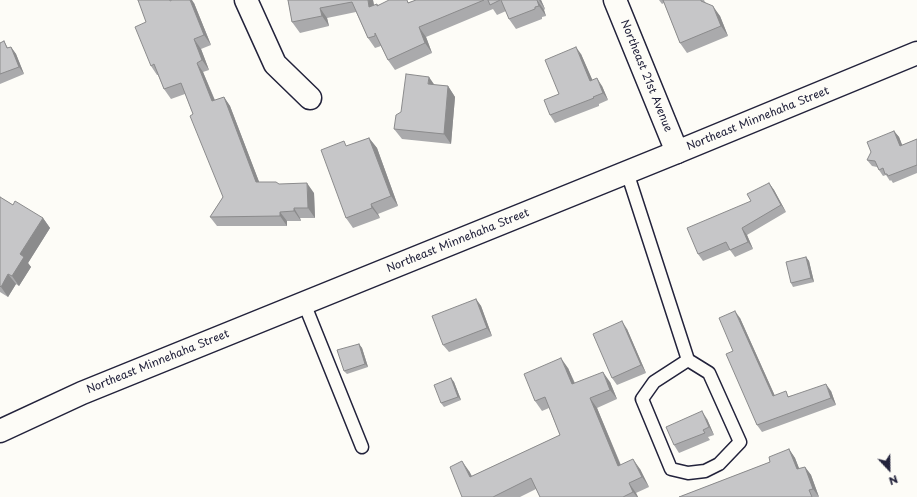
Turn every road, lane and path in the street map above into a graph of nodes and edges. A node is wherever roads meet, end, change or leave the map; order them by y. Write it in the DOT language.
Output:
graph roads {
  1 [pos="246,0"];
  2 [pos="615,0"];
  3 [pos="917,52"];
  4 [pos="310,98"];
  5 [pos="677,152"];
  6 [pos="627,172"];
  7 [pos="304,303"];
  8 [pos="688,360"];
  9 [pos="0,431"];
  10 [pos="362,447"];
  1 -- 4 [label="main road"];
  2 -- 5 [label="main road, Northeast 21st Avenue"];
  3 -- 5 [label="main road, Northeast Minnehaha Street"];
  5 -- 6 [label="main road, Northeast Minnehaha Street"];
  6 -- 7 [label="main road, Northeast Minnehaha Street"];
  6 -- 8 [label="lane"];
  7 -- 9 [label="main road, Northeast Minnehaha Street"];
  7 -- 10 [label="lane"];
  8 -- 8 [label="lane"];
}
